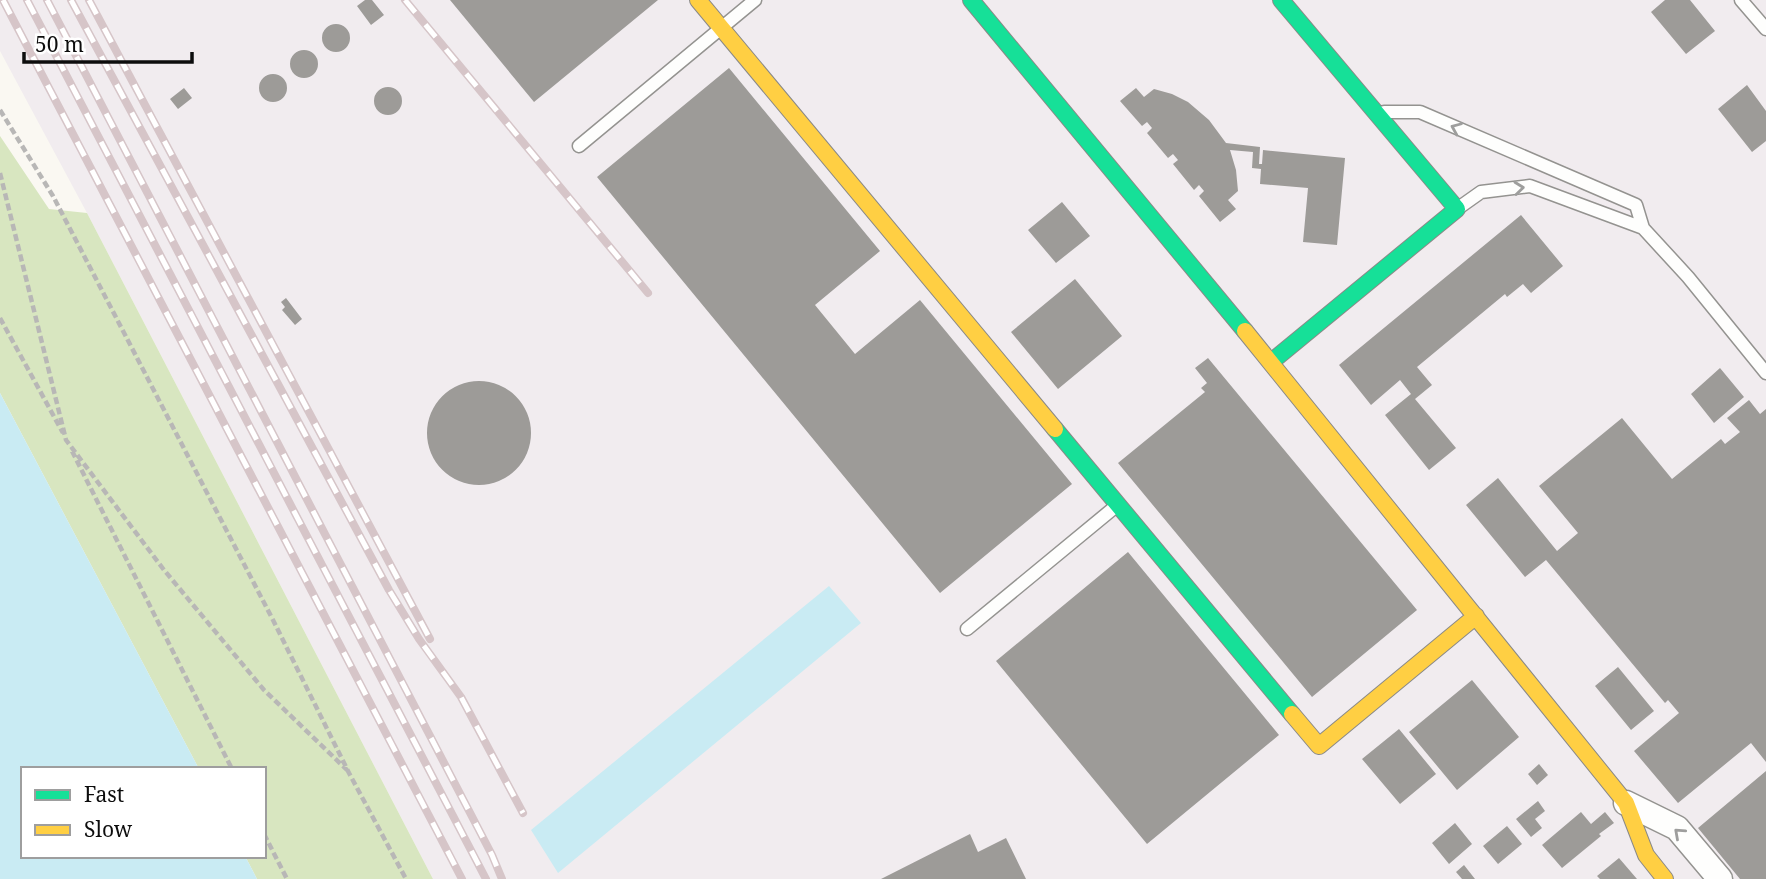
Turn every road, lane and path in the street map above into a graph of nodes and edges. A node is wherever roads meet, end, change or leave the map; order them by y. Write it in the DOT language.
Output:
graph roads {
  1 [pos="698,0"];
  2 [pos="754,0"];
  3 [pos="971,0"];
  4 [pos="1281,0"];
  5 [pos="1741,0"];
  6 [pos="721,28"];
  7 [pos="1766,29"];
  8 [pos="0,110"];
  9 [pos="1375,112"];
  10 [pos="579,146"];
  11 [pos="0,173"];
  12 [pos="1457,209"];
  13 [pos="1643,228"];
  14 [pos="0,318"];
  15 [pos="1271,362"];
  16 [pos="1766,373"];
  17 [pos="66,440"];
  18 [pos="1118,505"];
  19 [pos="1476,615"];
  20 [pos="967,629"];
  21 [pos="231,767"];
  22 [pos="349,773"];
  23 [pos="1626,803"];
  24 [pos="266,838"];
  25 [pos="287,879"];
  26 [pos="406,879"];
  27 [pos="1665,879"];
  28 [pos="1720,879"];
  1 -- 6 [label="street"];
  2 -- 6 [label="lane"];
  3 -- 15 [label="street"];
  4 -- 9 [label="street"];
  5 -- 7 [label="lane"];
  6 -- 10 [label="lane"];
  6 -- 18 [label="street"];
  8 -- 22 [label="path"];
  9 -- 12 [label="street"];
  13 -- 9 [label="lane, one-way"];
  11 -- 17 [label="path"];
  12 -- 13 [label="lane, one-way"];
  12 -- 15 [label="street"];
  13 -- 16 [label="lane"];
  14 -- 17 [label="path"];
  15 -- 19 [label="street"];
  17 -- 21 [label="path"];
  17 -- 22 [label="path"];
  18 -- 19 [label="street"];
  18 -- 20 [label="lane"];
  19 -- 23 [label="street"];
  22 -- 26 [label="path"];
  23 -- 27 [label="street"];
  28 -- 23 [label="street, one-way"];
  24 -- 25 [label="path"];
}
